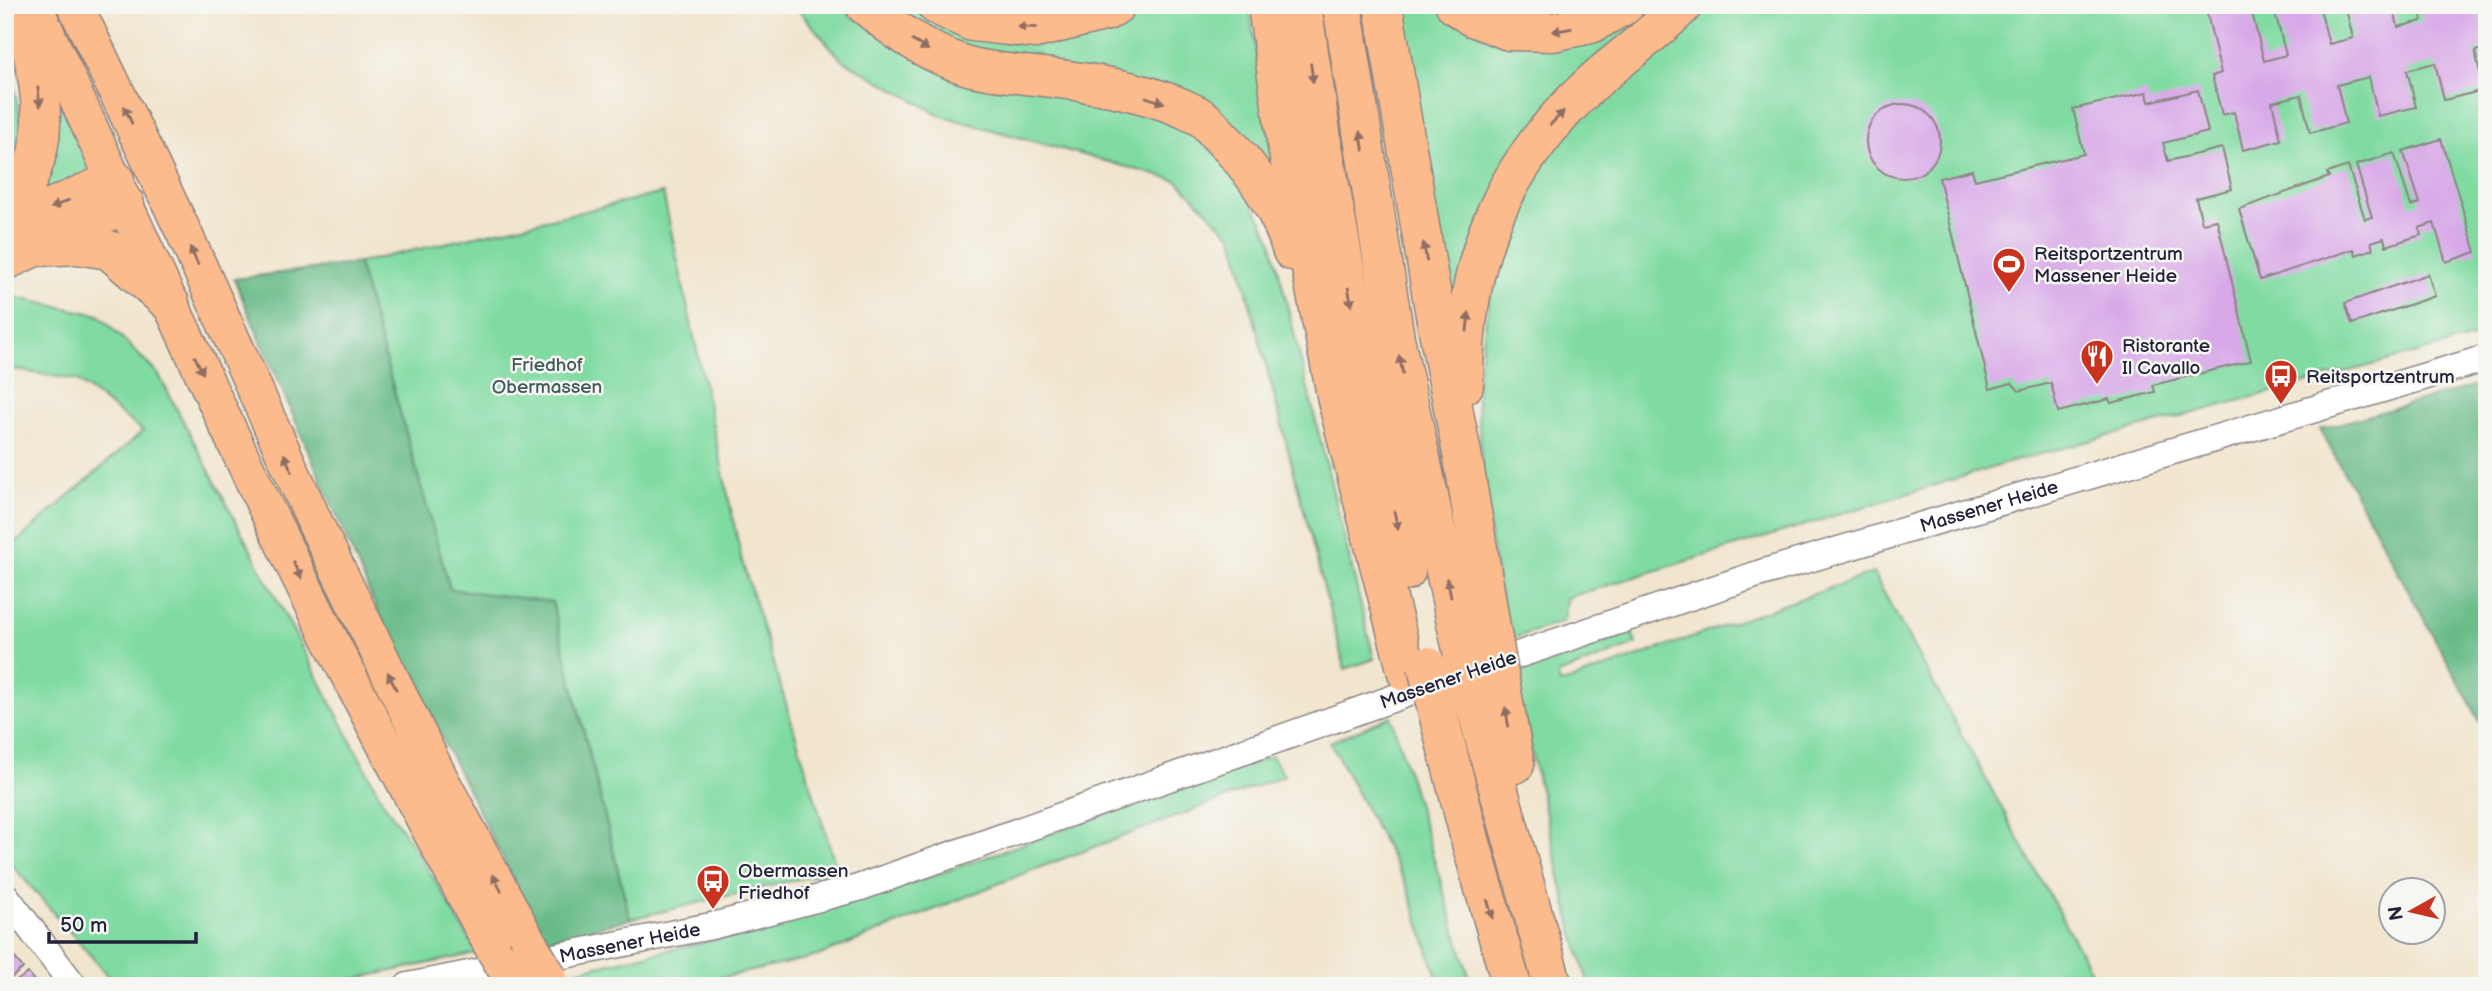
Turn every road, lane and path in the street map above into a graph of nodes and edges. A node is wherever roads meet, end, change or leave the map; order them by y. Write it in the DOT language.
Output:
graph roads {
  1 [pos="23,5"];
  2 [pos="34,5"];
  3 [pos="75,5"];
  4 [pos="865,5"];
  5 [pos="936,5"];
  6 [pos="1116,5"];
  7 [pos="1267,5"];
  8 [pos="1302,5"];
  9 [pos="1342,5"];
  10 [pos="1383,5"];
  11 [pos="1455,5"];
  12 [pos="1625,5"];
  13 [pos="1683,5"];
  14 [pos="157,177"];
  15 [pos="120,192"];
  16 [pos="5,221"];
  17 [pos="16,245"];
  18 [pos="170,303"];
  19 [pos="2487,358"];
  20 [pos="1338,400"];
  21 [pos="1464,464"];
  22 [pos="1482,667"];
  23 [pos="1421,687"];
  24 [pos="5,895"];
  25 [pos="1549,970"];
  26 [pos="551,981"];
  27 [pos="515,985"];
  28 [pos="74,986"];
  29 [pos="408,986"];
  30 [pos="1512,986"];
  1 -- 16 [label="highway, one-way"];
  2 -- 15 [label="main road"];
  14 -- 3 [label="main road, one-way"];
  4 -- 20 [label="highway, one-way"];
  6 -- 5 [label="highway, one-way"];
  7 -- 20 [label="highway"];
  8 -- 23 [label="highway, one-way"];
  22 -- 9 [label="highway, one-way"];
  21 -- 10 [label="highway, one-way"];
  12 -- 11 [label="highway, one-way"];
  21 -- 13 [label="highway, one-way"];
  14 -- 15 [label="main road"];
  26 -- 14 [label="main road, one-way, bridge"];
  15 -- 17 [label="highway"];
  15 -- 18 [label="main road"];
  17 -- 18 [label="highway"];
  18 -- 27 [label="main road, one-way, bridge"];
  19 -- 29 [label="street, Massener Heide"];
  20 -- 23 [label="highway"];
  21 -- 22 [label="highway"];
  25 -- 22 [label="highway, one-way"];
  23 -- 30 [label="highway, one-way"];
  24 -- 28 [label="street"];
}
